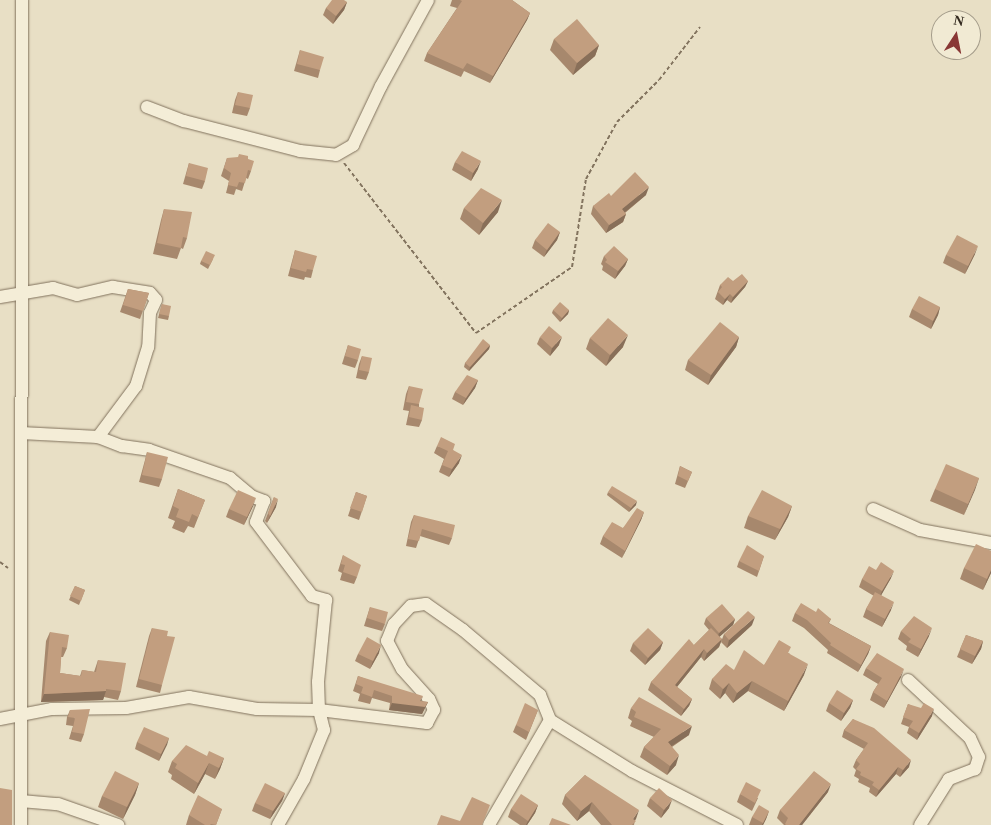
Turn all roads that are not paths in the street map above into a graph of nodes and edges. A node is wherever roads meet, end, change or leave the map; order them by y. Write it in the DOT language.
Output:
graph roads {
  1 [pos="22,0"];
  2 [pos="428,0"];
  3 [pos="147,107"];
  4 [pos="22,292"];
  5 [pos="0,296"];
  6 [pos="21,433"];
  7 [pos="98,437"];
  8 [pos="873,509"];
  9 [pos="991,543"];
  10 [pos="908,680"];
  11 [pos="319,710"];
  12 [pos="19,715"];
  13 [pos="0,719"];
  14 [pos="550,720"];
  15 [pos="21,801"];
  16 [pos="21,825"];
  17 [pos="118,825"];
  18 [pos="278,825"];
  19 [pos="489,825"];
  20 [pos="737,825"];
  21 [pos="920,825"];
  1 -- 4 [label="street"];
  2 -- 3 [label="street"];
  4 -- 5 [label="street"];
  4 -- 6 [label="street"];
  4 -- 7 [label="street"];
  6 -- 7 [label="street"];
  6 -- 12 [label="street"];
  7 -- 11 [label="street"];
  8 -- 9 [label="street"];
  10 -- 21 [label="street"];
  11 -- 12 [label="street"];
  11 -- 14 [label="street"];
  11 -- 18 [label="street"];
  12 -- 13 [label="street"];
  12 -- 15 [label="street"];
  14 -- 19 [label="street"];
  14 -- 20 [label="street"];
  15 -- 16 [label="street"];
  15 -- 17 [label="street"];
}
